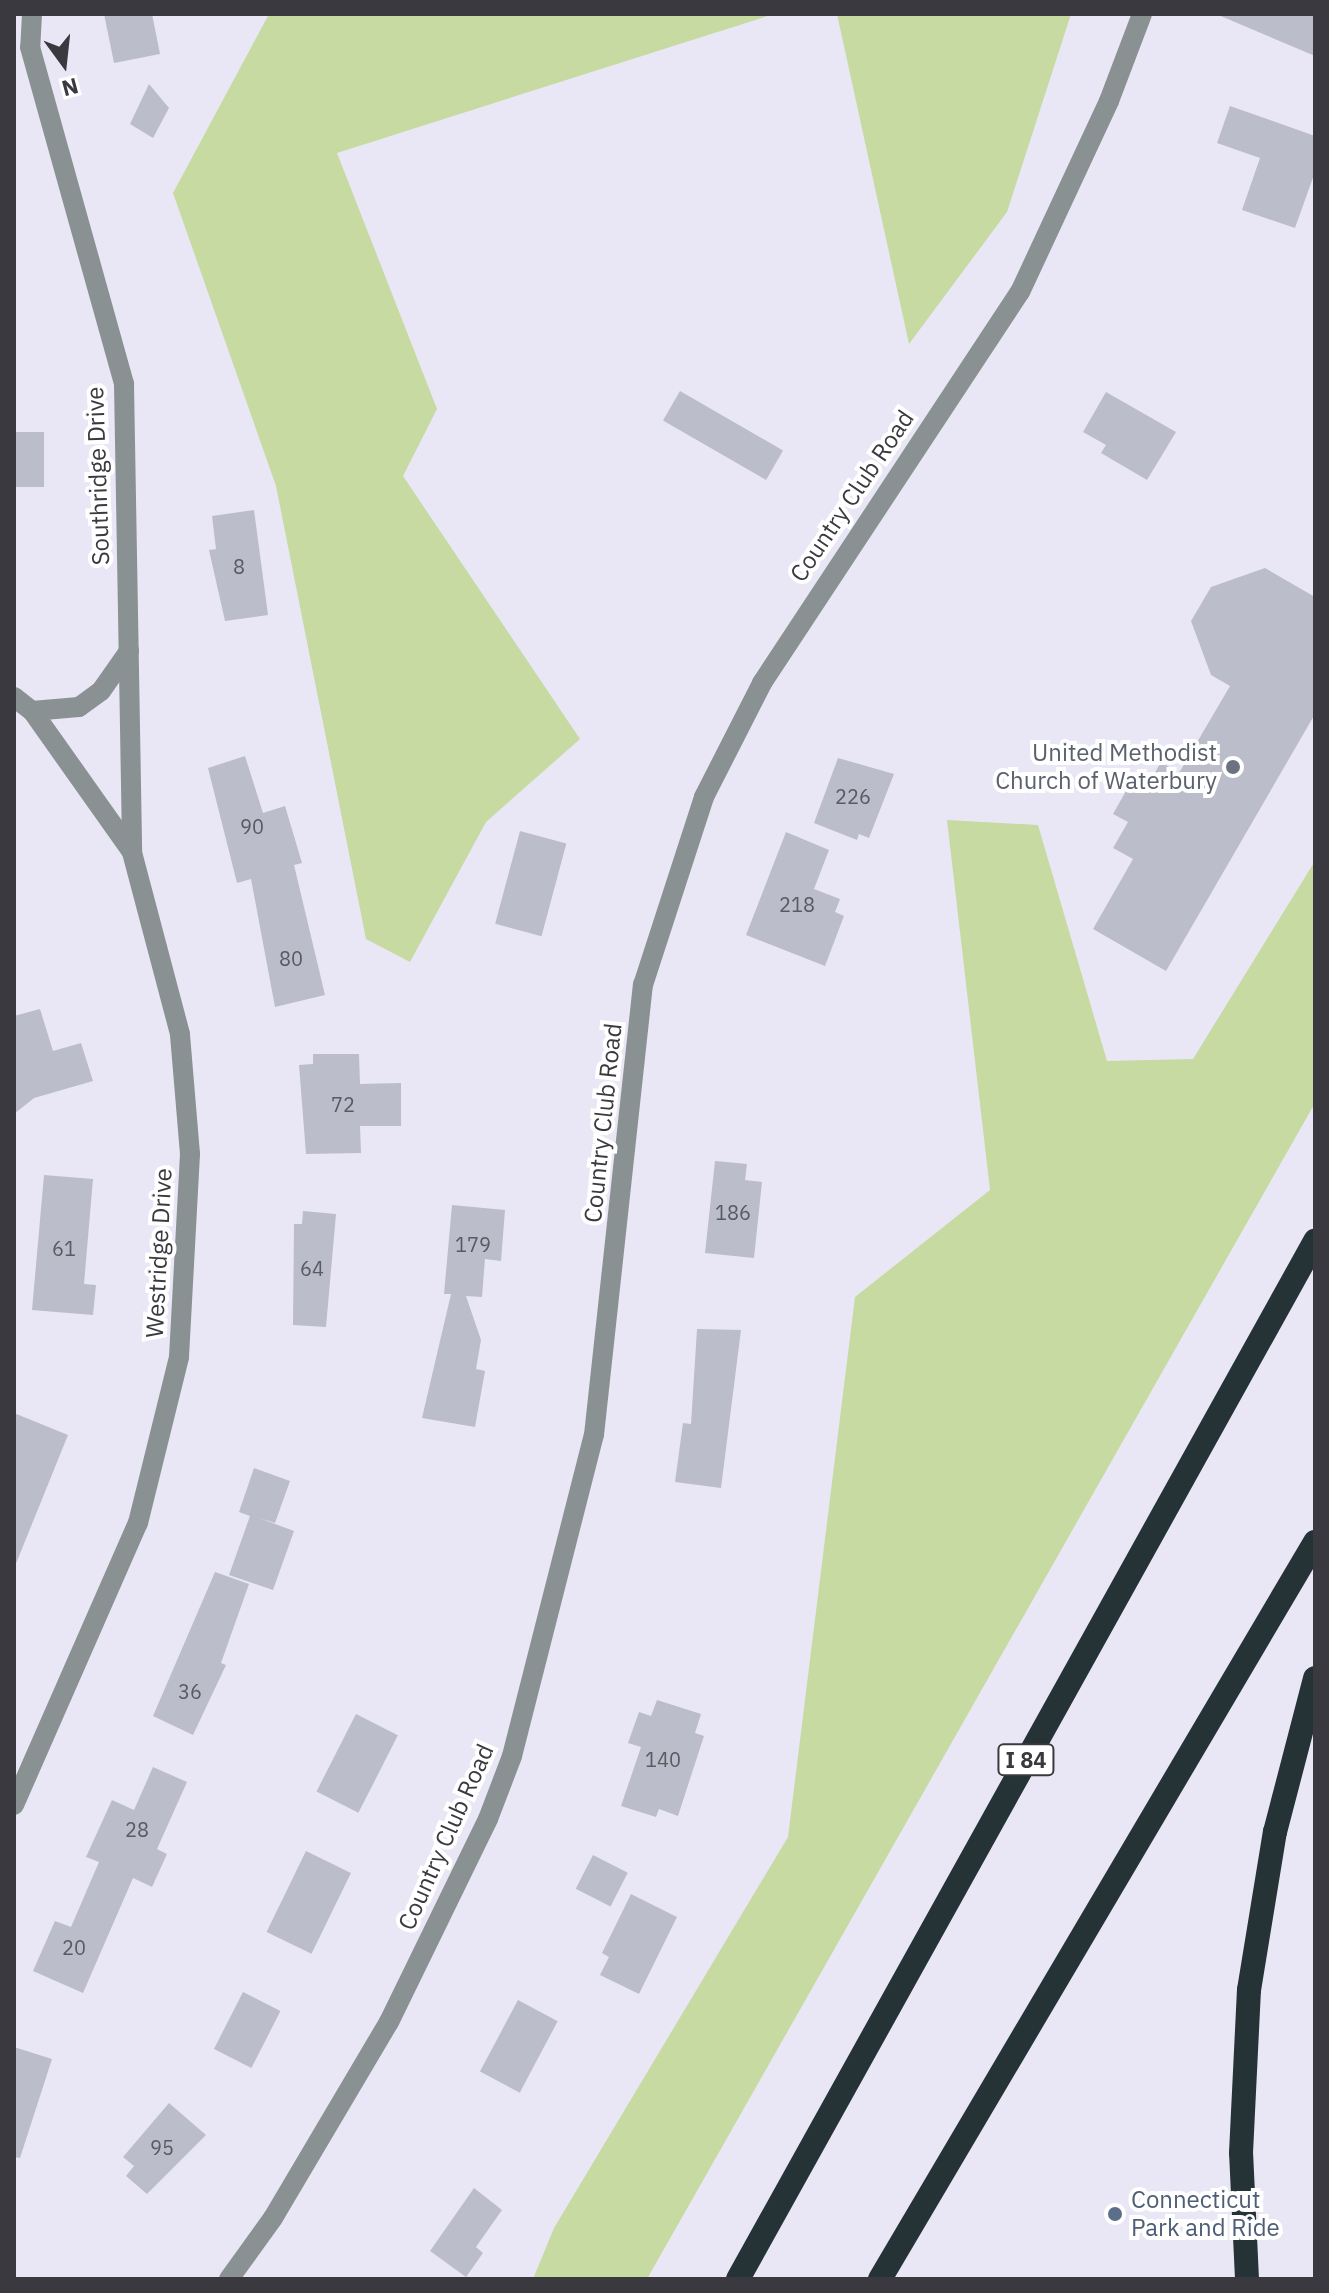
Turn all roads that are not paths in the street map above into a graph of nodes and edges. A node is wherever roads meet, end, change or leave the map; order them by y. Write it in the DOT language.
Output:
graph roads {
  1 [pos="32,14"];
  2 [pos="1142,14"];
  3 [pos="129,651"];
  4 [pos="14,697"];
  5 [pos="32,711"];
  6 [pos="132,852"];
  7 [pos="1315,1241"];
  8 [pos="1315,1542"];
  9 [pos="1315,1678"];
  10 [pos="14,1805"];
  11 [pos="229,2279"];
  12 [pos="738,2279"];
  13 [pos="880,2279"];
  14 [pos="1247,2279"];
  1 -- 3 [label="street, Southridge Drive"];
  2 -- 11 [label="street, Country Club Road"];
  3 -- 5 [label="street"];
  3 -- 6 [label="street, Southridge Drive"];
  4 -- 5 [label="street, Westridge Drive"];
  5 -- 6 [label="street, Westridge Drive"];
  6 -- 10 [label="street, Westridge Drive"];
  7 -- 12 [label="highway, I 84"];
  8 -- 13 [label="highway"];
  9 -- 14 [label="highway"];
}
